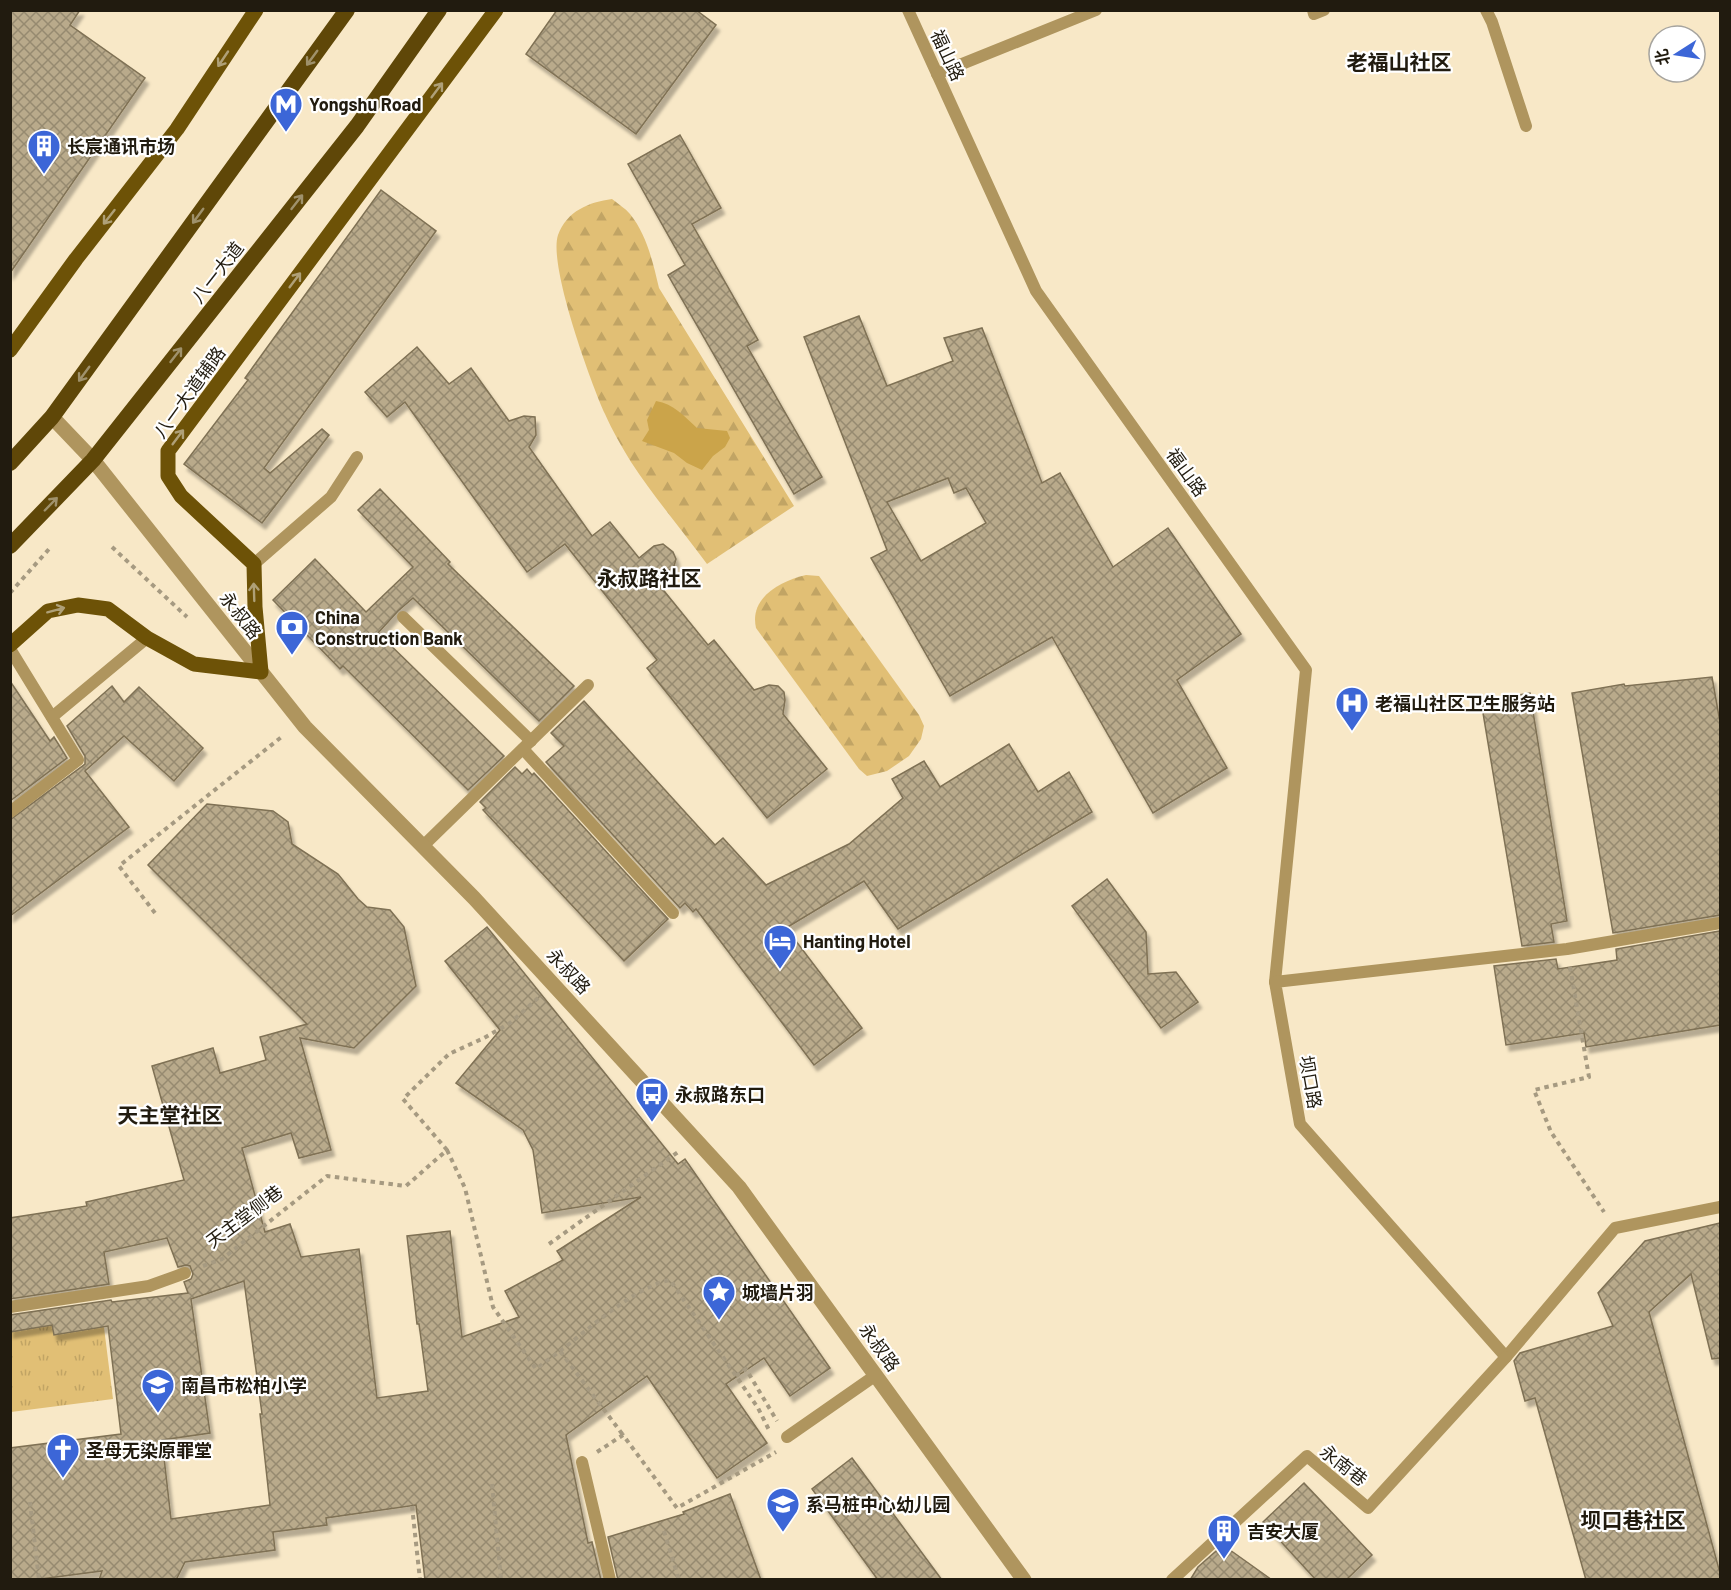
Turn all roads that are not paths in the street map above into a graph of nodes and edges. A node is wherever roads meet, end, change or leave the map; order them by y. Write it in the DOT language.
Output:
graph roads {
  1 [pos="256,10"];
  2 [pos="347,10"];
  3 [pos="439,10"];
  4 [pos="496,10"];
  5 [pos="908,10"];
  6 [pos="1096,10"];
  7 [pos="1313,10"];
  8 [pos="1324,10"];
  9 [pos="1485,10"];
  10 [pos="937,74"];
  11 [pos="1526,126"];
  12 [pos="10,350"];
  13 [pos="52,417"];
  14 [pos="357,457"];
  15 [pos="93,460"];
  16 [pos="10,463"];
  17 [pos="10,546"];
  18 [pos="254,564"];
  19 [pos="403,617"];
  20 [pos="147,638"];
  21 [pos="10,647"];
  22 [pos="261,672"];
  23 [pos="588,685"];
  24 [pos="52,717"];
  25 [pos="527,745"];
  26 [pos="10,812"];
  27 [pos="423,846"];
  28 [pos="673,913"];
  29 [pos="1720,923"];
  30 [pos="1275,982"];
  31 [pos="1720,1207"];
  32 [pos="185,1273"];
  33 [pos="10,1307"];
  34 [pos="1506,1357"];
  35 [pos="876,1375"];
  36 [pos="787,1437"];
  37 [pos="582,1462"];
  38 [pos="610,1580"];
  39 [pos="1024,1580"];
  40 [pos="1173,1580"];
  1 -- 12 [label="main road, one-way"];
  2 -- 13 [label="highway, one-way"];
  15 -- 3 [label="highway, 八一大道, one-way"];
  18 -- 4 [label="main road, 八一大道辅路, one-way"];
  5 -- 10 [label="lane, 福山路"];
  6 -- 10 [label="lane"];
  7 -- 8 [label="lane"];
  9 -- 11 [label="lane"];
  10 -- 30 [label="lane, 福山路"];
  13 -- 15 [label="street, 永叔路"];
  13 -- 16 [label="highway"];
  14 -- 18 [label="lane"];
  17 -- 15 [label="highway, 八一大道, one-way"];
  15 -- 22 [label="street, 永叔路"];
  22 -- 18 [label="main road, one-way"];
  19 -- 25 [label="lane"];
  21 -- 20 [label="main road, one-way"];
  20 -- 22 [label="main road"];
  20 -- 24 [label="lane"];
  21 -- 24 [label="lane"];
  22 -- 27 [label="street, 永叔路"];
  23 -- 25 [label="lane"];
  24 -- 26 [label="lane"];
  25 -- 27 [label="lane"];
  25 -- 28 [label="lane"];
  27 -- 35 [label="street, 永叔路"];
  29 -- 30 [label="lane"];
  30 -- 34 [label="lane, 坝口路"];
  31 -- 34 [label="lane"];
  32 -- 33 [label="lane"];
  34 -- 40 [label="lane, 永南巷"];
  35 -- 36 [label="lane"];
  35 -- 39 [label="street, 永叔路"];
  37 -- 38 [label="lane"];
}
